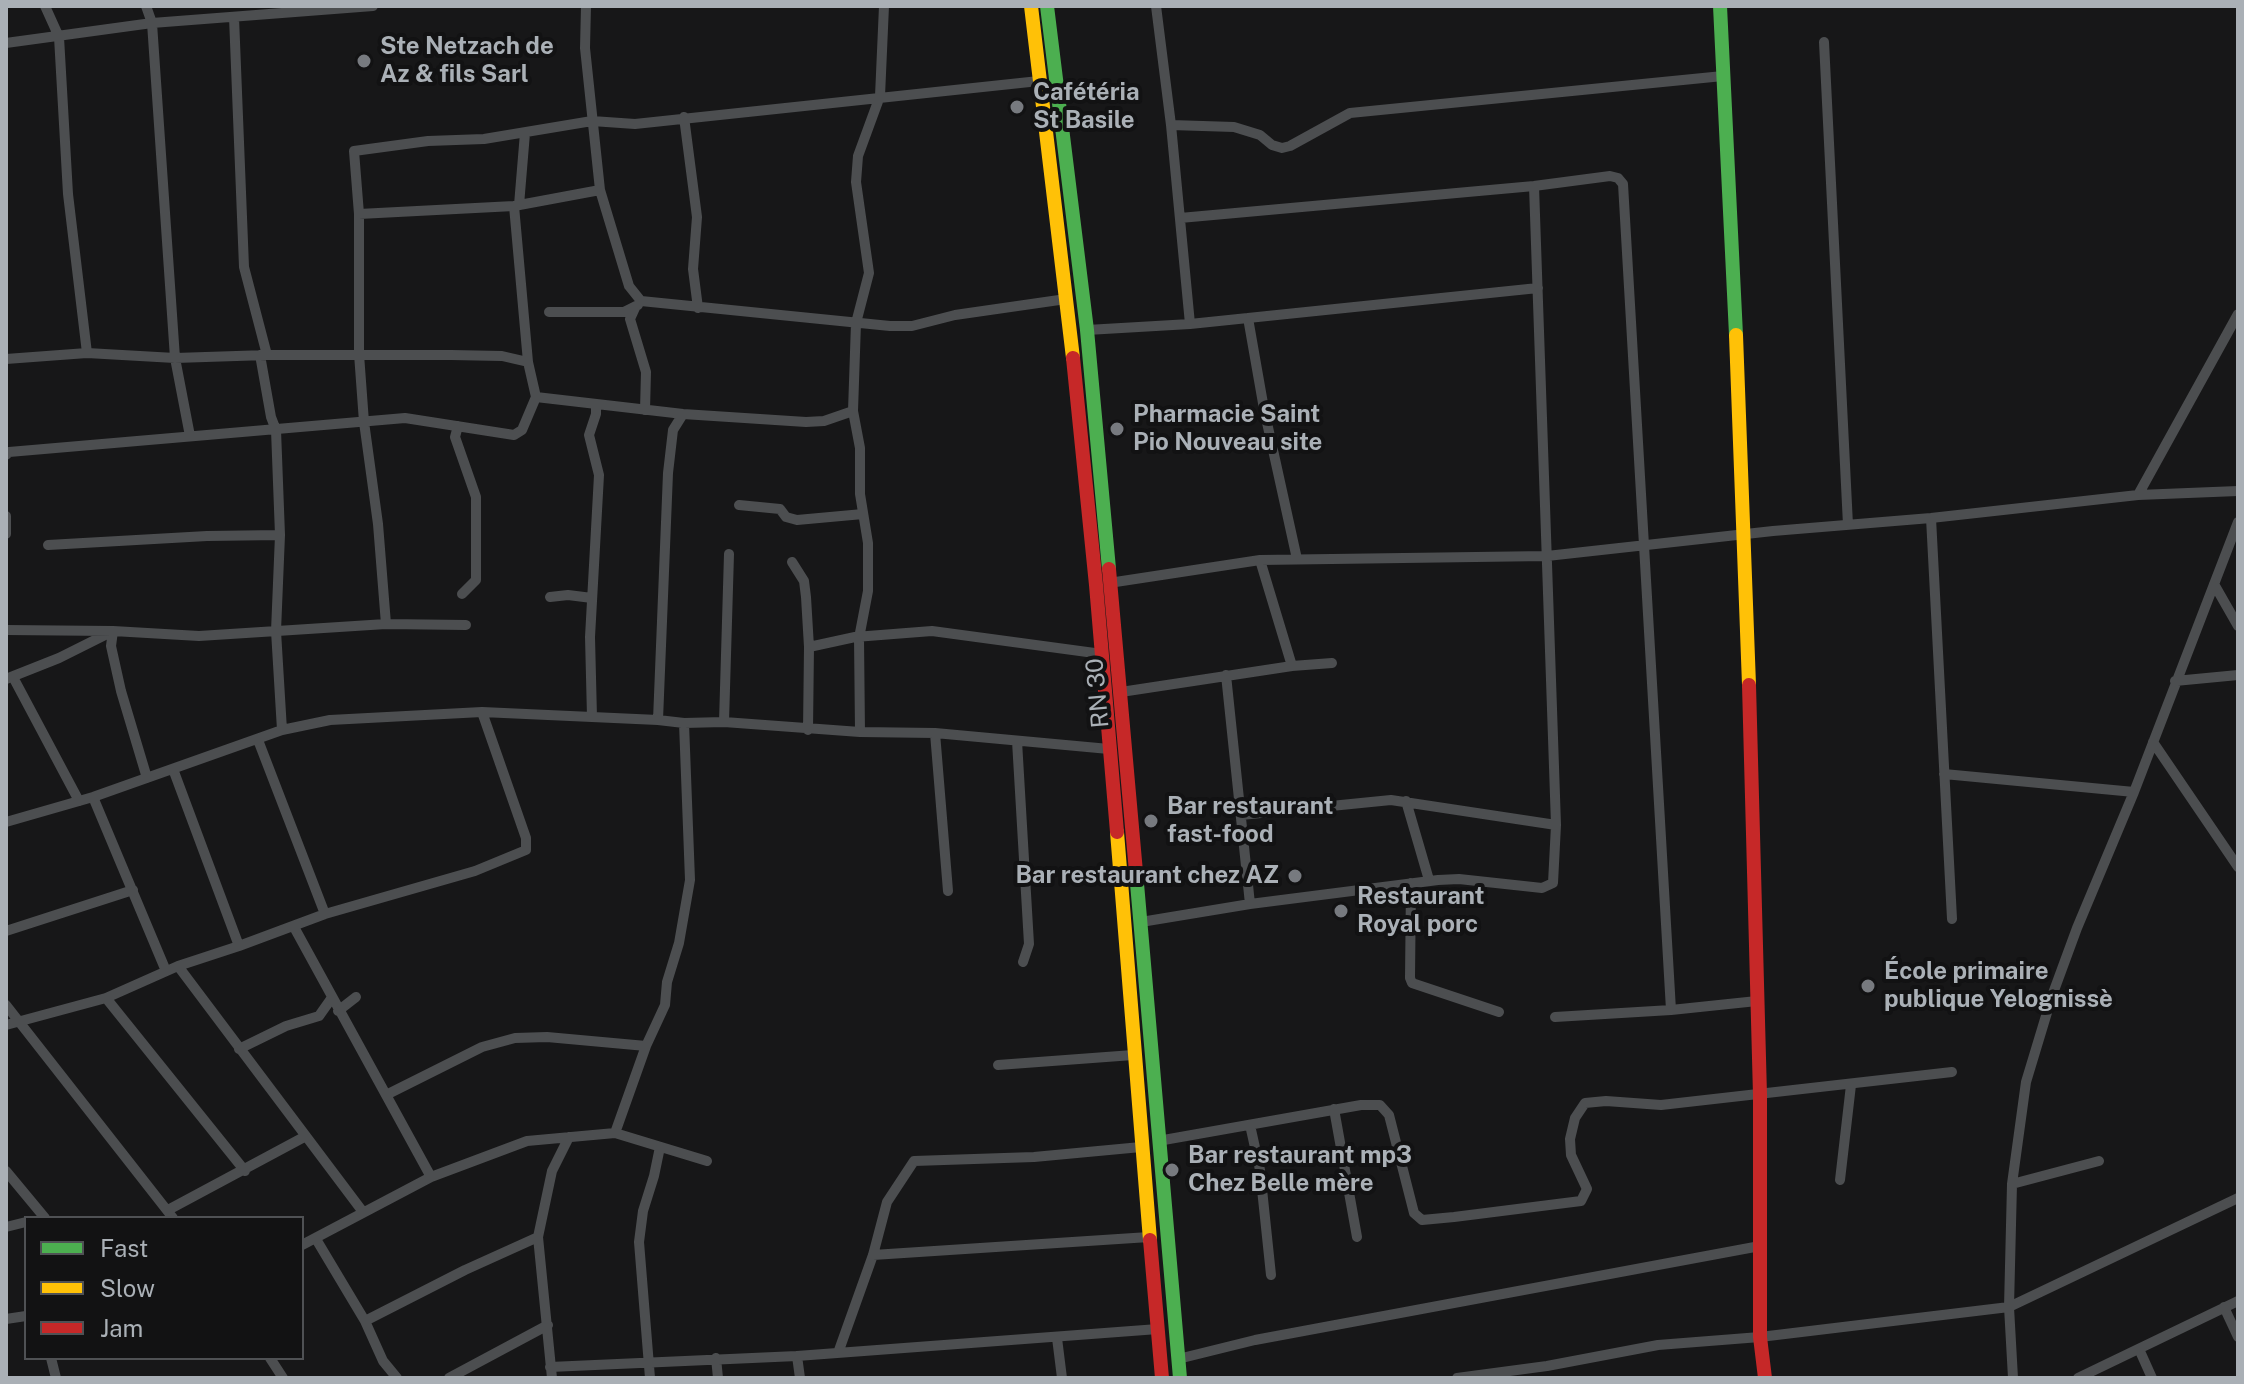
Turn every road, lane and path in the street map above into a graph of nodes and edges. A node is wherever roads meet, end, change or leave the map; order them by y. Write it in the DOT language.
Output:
graph roads {
  1 [pos="45,6"];
  2 [pos="146,6"];
  3 [pos="373,6"];
  4 [pos="586,6"];
  5 [pos="884,6"];
  6 [pos="1031,6"];
  7 [pos="1047,6"];
  8 [pos="1156,6"];
  9 [pos="1720,6"];
  10 [pos="276,10"];
  11 [pos="234,17"];
  12 [pos="152,23"];
  13 [pos="59,37"];
  14 [pos="1824,42"];
  15 [pos="6,43"];
  16 [pos="1723,76"];
  17 [pos="1039,81"];
  18 [pos="880,96"];
  19 [pos="684,117"];
  20 [pos="592,121"];
  21 [pos="1171,125"];
  22 [pos="525,133"];
  23 [pos="1534,186"];
  24 [pos="600,190"];
  25 [pos="517,206"];
  26 [pos="359,214"];
  27 [pos="1180,218"];
  28 [pos="1538,288"];
  29 [pos="1066,299"];
  30 [pos="638,304"];
  31 [pos="698,308"];
  32 [pos="549,312"];
  33 [pos="2238,314"];
  34 [pos="1248,318"];
  35 [pos="856,323"];
  36 [pos="1190,324"];
  37 [pos="1087,330"];
  38 [pos="87,353"];
  39 [pos="359,354"];
  40 [pos="264,355"];
  41 [pos="175,358"];
  42 [pos="6,359"];
  43 [pos="528,362"];
  44 [pos="536,397"];
  45 [pos="596,405"];
  46 [pos="645,410"];
  47 [pos="853,411"];
  48 [pos="683,414"];
  49 [pos="364,422"];
  50 [pos="458,426"];
  51 [pos="276,430"];
  52 [pos="190,436"];
  53 [pos="7,452"];
  54 [pos="2238,491"];
  55 [pos="2138,495"];
  56 [pos="739,505"];
  57 [pos="863,514"];
  58 [pos="6,516"];
  59 [pos="1931,518"];
  60 [pos="2238,522"];
  61 [pos="1848,525"];
  62 [pos="6,534"];
  63 [pos="1745,534"];
  64 [pos="280,535"];
  65 [pos="48,545"];
  66 [pos="1644,546"];
  67 [pos="729,554"];
  68 [pos="1547,556"];
  69 [pos="1297,559"];
  70 [pos="1260,560"];
  71 [pos="792,562"];
  72 [pos="1109,583"];
  73 [pos="2214,584"];
  74 [pos="462,594"];
  75 [pos="550,597"];
  76 [pos="592,598"];
  77 [pos="386,624"];
  78 [pos="466,625"];
  79 [pos="2238,626"];
  80 [pos="6,630"];
  81 [pos="113,631"];
  82 [pos="276,631"];
  83 [pos="859,638"];
  84 [pos="809,647"];
  85 [pos="1102,654"];
  86 [pos="1332,663"];
  87 [pos="1292,666"];
  88 [pos="1226,675"];
  89 [pos="2238,675"];
  90 [pos="9,678"];
  91 [pos="2175,681"];
  92 [pos="1121,692"];
  93 [pos="482,712"];
  94 [pos="592,717"];
  95 [pos="658,720"];
  96 [pos="724,722"];
  97 [pos="684,723"];
  98 [pos="282,730"];
  99 [pos="808,730"];
  100 [pos="860,732"];
  101 [pos="935,733"];
  102 [pos="258,740"];
  103 [pos="1017,741"];
  104 [pos="2153,742"];
  105 [pos="1109,749"];
  106 [pos="173,769"];
  107 [pos="1944,774"];
  108 [pos="147,778"];
  109 [pos="2134,792"];
  110 [pos="93,797"];
  111 [pos="79,801"];
  112 [pos="1406,801"];
  113 [pos="1241,815"];
  114 [pos="6,822"];
  115 [pos="1556,825"];
  116 [pos="2237,863"];
  117 [pos="1429,880"];
  118 [pos="1411,883"];
  119 [pos="133,890"];
  120 [pos="948,891"];
  121 [pos="1250,904"];
  122 [pos="325,914"];
  123 [pos="1952,919"];
  124 [pos="1141,922"];
  125 [pos="294,927"];
  126 [pos="6,931"];
  127 [pos="239,946"];
  128 [pos="1023,962"];
  129 [pos="178,966"];
  130 [pos="166,971"];
  131 [pos="356,997"];
  132 [pos="106,998"];
  133 [pos="331,999"];
  134 [pos="1757,1001"];
  135 [pos="6,1005"];
  136 [pos="1671,1010"];
  137 [pos="1499,1012"];
  138 [pos="319,1016"];
  139 [pos="341,1016"];
  140 [pos="1555,1017"];
  141 [pos="19,1021"];
  142 [pos="6,1025"];
  143 [pos="646,1046"];
  144 [pos="239,1049"];
  145 [pos="1133,1055"];
  146 [pos="998,1065"];
  147 [pos="1952,1072"];
  148 [pos="1851,1085"];
  149 [pos="386,1095"];
  150 [pos="1760,1095"];
  151 [pos="1334,1109"];
  152 [pos="1250,1125"];
  153 [pos="615,1133"];
  154 [pos="306,1136"];
  155 [pos="569,1137"];
  156 [pos="1158,1141"];
  157 [pos="660,1147"];
  158 [pos="1141,1147"];
  159 [pos="707,1161"];
  160 [pos="2099,1161"];
  161 [pos="6,1171"];
  162 [pos="245,1171"];
  163 [pos="431,1177"];
  164 [pos="1840,1180"];
  165 [pos="2012,1184"];
  166 [pos="2238,1198"];
  167 [pos="363,1212"];
  168 [pos="171,1214"];
  169 [pos="42,1216"];
  170 [pos="538,1237"];
  171 [pos="1149,1237"];
  172 [pos="1357,1237"];
  173 [pos="316,1239"];
  174 [pos="304,1244"];
  175 [pos="1760,1246"];
  176 [pos="873,1255"];
  177 [pos="1271,1275"];
  178 [pos="2238,1301"];
  179 [pos="2009,1307"];
  180 [pos="2224,1307"];
  181 [pos="365,1321"];
  182 [pos="548,1325"];
  183 [pos="1158,1329"];
  184 [pos="1760,1337"];
  185 [pos="2238,1337"];
  186 [pos="1057,1338"];
  187 [pos="2139,1349"];
  188 [pos="838,1353"];
  189 [pos="797,1356"];
  190 [pos="716,1358"];
  191 [pos="1178,1359"];
  192 [pos="271,1360"];
  193 [pos="649,1361"];
  194 [pos="551,1372"];
  195 [pos="283,1378"];
  196 [pos="397,1378"];
  197 [pos="449,1378"];
  198 [pos="650,1378"];
  199 [pos="718,1378"];
  200 [pos="800,1378"];
  201 [pos="1062,1378"];
  202 [pos="1162,1378"];
  203 [pos="1180,1378"];
  204 [pos="1457,1378"];
  205 [pos="1765,1378"];
  206 [pos="2013,1378"];
  207 [pos="2078,1378"];
  208 [pos="2152,1378"];
  1 -- 13 [label="street"];
  2 -- 12 [label="street"];
  3 -- 10 [label="street"];
  4 -- 20 [label="street"];
  5 -- 18 [label="street"];
  6 -- 17 [label="main road, RN 30"];
  7 -- 37 [label="main road, RN 30 / RN 30"];
  8 -- 21 [label="street"];
  9 -- 16 [label="main road"];
  10 -- 11 [label="street"];
  11 -- 12 [label="street"];
  11 -- 40 [label="street"];
  12 -- 13 [label="street"];
  12 -- 41 [label="street"];
  13 -- 15 [label="street"];
  13 -- 38 [label="street"];
  14 -- 61 [label="street"];
  16 -- 21 [label="street"];
  16 -- 63 [label="main road"];
  17 -- 18 [label="street"];
  17 -- 29 [label="main road, RN 30"];
  18 -- 19 [label="street"];
  18 -- 35 [label="street"];
  19 -- 20 [label="street"];
  19 -- 31 [label="street"];
  20 -- 22 [label="street"];
  20 -- 24 [label="street"];
  21 -- 27 [label="street"];
  22 -- 25 [label="street"];
  22 -- 26 [label="street"];
  23 -- 27 [label="street"];
  23 -- 28 [label="street"];
  23 -- 66 [label="street"];
  24 -- 25 [label="street"];
  24 -- 30 [label="street"];
  25 -- 26 [label="street"];
  25 -- 43 [label="street"];
  26 -- 39 [label="street"];
  27 -- 36 [label="street"];
  28 -- 34 [label="street"];
  28 -- 68 [label="street"];
  29 -- 35 [label="street"];
  29 -- 85 [label="main road, RN 30"];
  30 -- 31 [label="street"];
  30 -- 32 [label="street"];
  30 -- 46 [label="street"];
  31 -- 35 [label="street"];
  33 -- 55 [label="street"];
  34 -- 36 [label="street"];
  34 -- 69 [label="street"];
  35 -- 47 [label="street"];
  36 -- 37 [label="street"];
  37 -- 72 [label="main road, RN 30 / RN 30"];
  38 -- 41 [label="street"];
  38 -- 42 [label="street"];
  39 -- 40 [label="street"];
  39 -- 43 [label="street"];
  39 -- 49 [label="street"];
  40 -- 41 [label="street"];
  40 -- 51 [label="street"];
  41 -- 52 [label="street"];
  43 -- 44 [label="street"];
  44 -- 45 [label="street"];
  44 -- 50 [label="street"];
  45 -- 46 [label="street"];
  45 -- 76 [label="street"];
  46 -- 48 [label="street"];
  47 -- 48 [label="street"];
  47 -- 57 [label="street"];
  48 -- 95 [label="street"];
  49 -- 50 [label="street"];
  49 -- 51 [label="street"];
  49 -- 77 [label="street"];
  50 -- 74 [label="street"];
  51 -- 52 [label="street"];
  51 -- 64 [label="street"];
  52 -- 53 [label="street"];
  54 -- 55 [label="street"];
  55 -- 59 [label="street"];
  56 -- 57 [label="street"];
  57 -- 83 [label="street"];
  58 -- 62 [label="street"];
  59 -- 61 [label="street"];
  59 -- 107 [label="street"];
  60 -- 73 [label="street"];
  61 -- 63 [label="street"];
  63 -- 66 [label="street"];
  63 -- 134 [label="main road"];
  64 -- 65 [label="street"];
  64 -- 82 [label="street"];
  66 -- 68 [label="street"];
  66 -- 136 [label="street"];
  67 -- 96 [label="street"];
  68 -- 69 [label="street"];
  68 -- 115 [label="street"];
  69 -- 70 [label="street"];
  70 -- 72 [label="street"];
  70 -- 87 [label="street"];
  71 -- 84 [label="street"];
  72 -- 92 [label="main road, RN 30 / RN 30"];
  73 -- 79 [label="street"];
  73 -- 91 [label="street"];
  75 -- 76 [label="street"];
  76 -- 94 [label="street"];
  77 -- 78 [label="street"];
  77 -- 82 [label="street"];
  80 -- 81 [label="street"];
  81 -- 82 [label="street"];
  81 -- 90 [label="street"];
  81 -- 108 [label="street"];
  82 -- 98 [label="street"];
  83 -- 84 [label="street"];
  83 -- 85 [label="street"];
  83 -- 100 [label="street"];
  84 -- 99 [label="street"];
  85 -- 105 [label="main road, RN 30"];
  86 -- 87 [label="street"];
  87 -- 88 [label="street"];
  88 -- 92 [label="street"];
  88 -- 113 [label="street"];
  89 -- 91 [label="street"];
  90 -- 111 [label="street"];
  91 -- 104 [label="street"];
  92 -- 124 [label="main road, RN 30 / RN 30"];
  93 -- 94 [label="street"];
  93 -- 98 [label="street"];
  93 -- 122 [label="street"];
  94 -- 95 [label="street"];
  95 -- 97 [label="street"];
  96 -- 97 [label="street"];
  96 -- 99 [label="street"];
  97 -- 143 [label="street"];
  98 -- 102 [label="street"];
  99 -- 100 [label="street"];
  100 -- 101 [label="street"];
  101 -- 103 [label="street"];
  101 -- 120 [label="street"];
  102 -- 106 [label="street"];
  102 -- 122 [label="street"];
  103 -- 105 [label="street"];
  103 -- 128 [label="street"];
  104 -- 109 [label="street"];
  104 -- 116 [label="street"];
  105 -- 145 [label="main road, RN 30"];
  106 -- 108 [label="street"];
  106 -- 127 [label="street"];
  107 -- 109 [label="street"];
  107 -- 123 [label="street"];
  108 -- 110 [label="street"];
  109 -- 165 [label="street"];
  110 -- 111 [label="street"];
  110 -- 119 [label="street"];
  111 -- 114 [label="street"];
  112 -- 113 [label="street"];
  112 -- 115 [label="street"];
  112 -- 117 [label="street"];
  113 -- 121 [label="street"];
  115 -- 117 [label="street"];
  117 -- 118 [label="street"];
  118 -- 121 [label="street"];
  118 -- 137 [label="street"];
  119 -- 126 [label="street"];
  119 -- 130 [label="street"];
  121 -- 124 [label="street"];
  122 -- 125 [label="street"];
  124 -- 156 [label="main road, RN 30 / RN 30"];
  125 -- 127 [label="street"];
  125 -- 133 [label="street"];
  127 -- 129 [label="street"];
  129 -- 130 [label="street"];
  129 -- 144 [label="street"];
  130 -- 132 [label="street"];
  131 -- 139 [label="street"];
  132 -- 141 [label="street"];
  132 -- 162 [label="street"];
  133 -- 138 [label="street"];
  133 -- 139 [label="street"];
  134 -- 136 [label="street"];
  134 -- 150 [label="main road"];
  135 -- 141 [label="street"];
  136 -- 140 [label="street"];
  138 -- 139 [label="street"];
  138 -- 144 [label="street"];
  139 -- 149 [label="street"];
  141 -- 142 [label="street"];
  141 -- 168 [label="street"];
  143 -- 149 [label="street"];
  143 -- 153 [label="street"];
  144 -- 154 [label="street"];
  145 -- 146 [label="street"];
  145 -- 158 [label="main road, RN 30"];
  147 -- 148 [label="street"];
  148 -- 150 [label="street"];
  148 -- 164 [label="street"];
  149 -- 163 [label="street"];
  150 -- 151 [label="street"];
  150 -- 175 [label="main road"];
  151 -- 152 [label="street"];
  151 -- 172 [label="street"];
  152 -- 156 [label="street"];
  152 -- 177 [label="street"];
  153 -- 155 [label="street"];
  153 -- 157 [label="street"];
  154 -- 162 [label="street"];
  154 -- 167 [label="street"];
  155 -- 163 [label="street"];
  155 -- 170 [label="street"];
  156 -- 191 [label="main road, RN 30 / RN 30"];
  157 -- 159 [label="street"];
  157 -- 193 [label="street"];
  158 -- 171 [label="main road, RN 30"];
  158 -- 176 [label="street"];
  160 -- 165 [label="street"];
  161 -- 169 [label="street"];
  162 -- 168 [label="street"];
  163 -- 167 [label="street"];
  165 -- 179 [label="street"];
  166 -- 179 [label="street"];
  167 -- 173 [label="street"];
  170 -- 181 [label="street"];
  170 -- 182 [label="street"];
  171 -- 176 [label="street"];
  171 -- 183 [label="main road, RN 30"];
  173 -- 174 [label="street"];
  173 -- 181 [label="street"];
  175 -- 184 [label="main road"];
  175 -- 191 [label="street"];
  176 -- 188 [label="street"];
  178 -- 180 [label="street"];
  179 -- 184 [label="street"];
  179 -- 206 [label="street"];
  180 -- 185 [label="street"];
  180 -- 187 [label="street"];
  181 -- 196 [label="street"];
  182 -- 194 [label="street"];
  182 -- 197 [label="street"];
  183 -- 186 [label="street"];
  183 -- 202 [label="main road, RN 30"];
  184 -- 204 [label="street"];
  184 -- 205 [label="main road"];
  186 -- 188 [label="street"];
  186 -- 201 [label="street"];
  187 -- 207 [label="street"];
  187 -- 208 [label="street"];
  188 -- 189 [label="street"];
  189 -- 190 [label="street"];
  189 -- 200 [label="street"];
  190 -- 193 [label="street"];
  190 -- 199 [label="street"];
  191 -- 203 [label="main road, RN 30 / RN 30"];
  192 -- 195 [label="street"];
  193 -- 194 [label="street"];
  193 -- 198 [label="street"];
}
